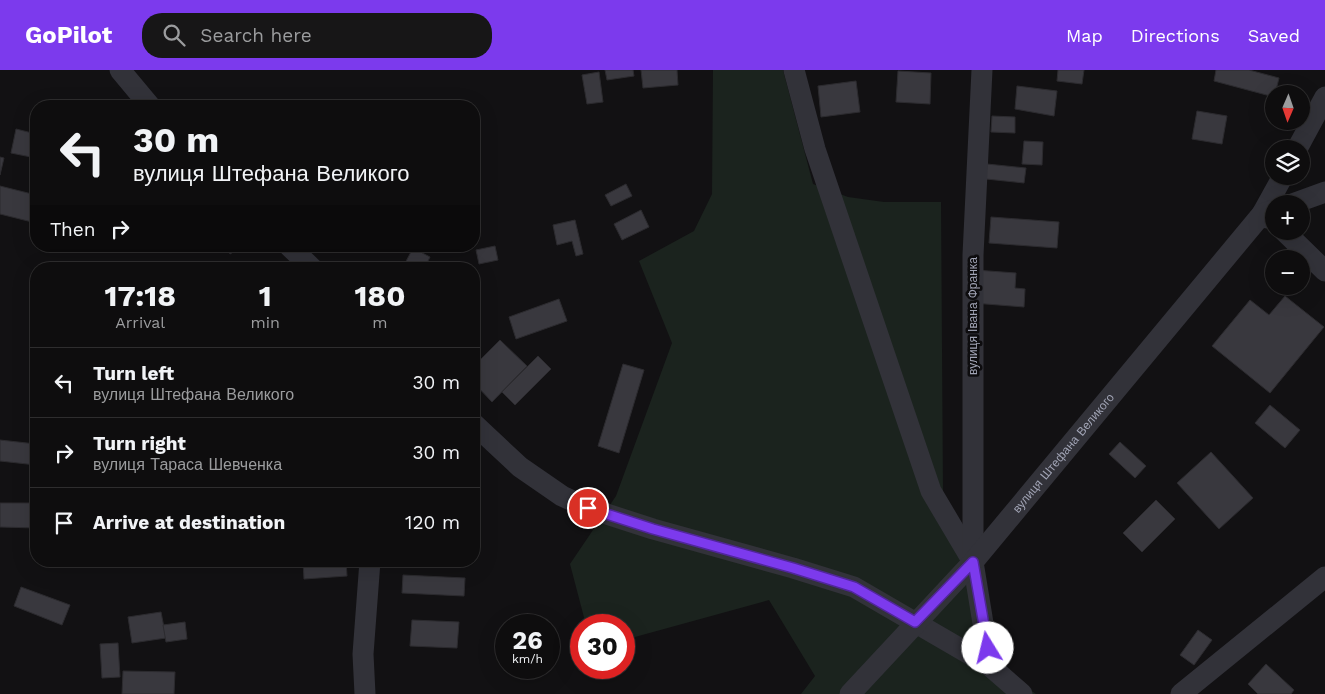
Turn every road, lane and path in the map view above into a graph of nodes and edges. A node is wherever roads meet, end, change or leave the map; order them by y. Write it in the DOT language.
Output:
graph roads {
  1 [pos="120,70"];
  2 [pos="794,70"];
  3 [pos="982,70"];
  4 [pos="1325,97"];
  5 [pos="145,100"];
  6 [pos="1302,140"];
  7 [pos="1325,192"];
  8 [pos="1310,197"];
  9 [pos="1265,222"];
  10 [pos="1293,240"];
  11 [pos="296,252"];
  12 [pos="306,262"];
  13 [pos="1325,271"];
  14 [pos="480,429"];
  15 [pos="973,562"];
  16 [pos="370,567"];
  17 [pos="1325,577"];
  18 [pos="915,622"];
  19 [pos="990,666"];
  20 [pos="365,694"];
  21 [pos="850,694"];
  22 [pos="1022,694"];
  23 [pos="1181,694"];
  1 -- 5 [label="street"];
  2 -- 15 [label="street"];
  3 -- 15 [label="street, вулиця Івана Франка"];
  4 -- 6 [label="street"];
  7 -- 8 [label="street"];
  9 -- 15 [label="street, вулиця Штефана Великого"];
  10 -- 13 [label="street"];
  11 -- 12 [label="street"];
  14 -- 18 [label="street"];
  15 -- 18 [label="street, вулиця Штефана Великого"];
  15 -- 19 [label="street"];
  16 -- 20 [label="street"];
  17 -- 23 [label="street"];
  18 -- 19 [label="street"];
  18 -- 21 [label="street, вулиця Штефана Великого"];
  19 -- 22 [label="street"];
}
